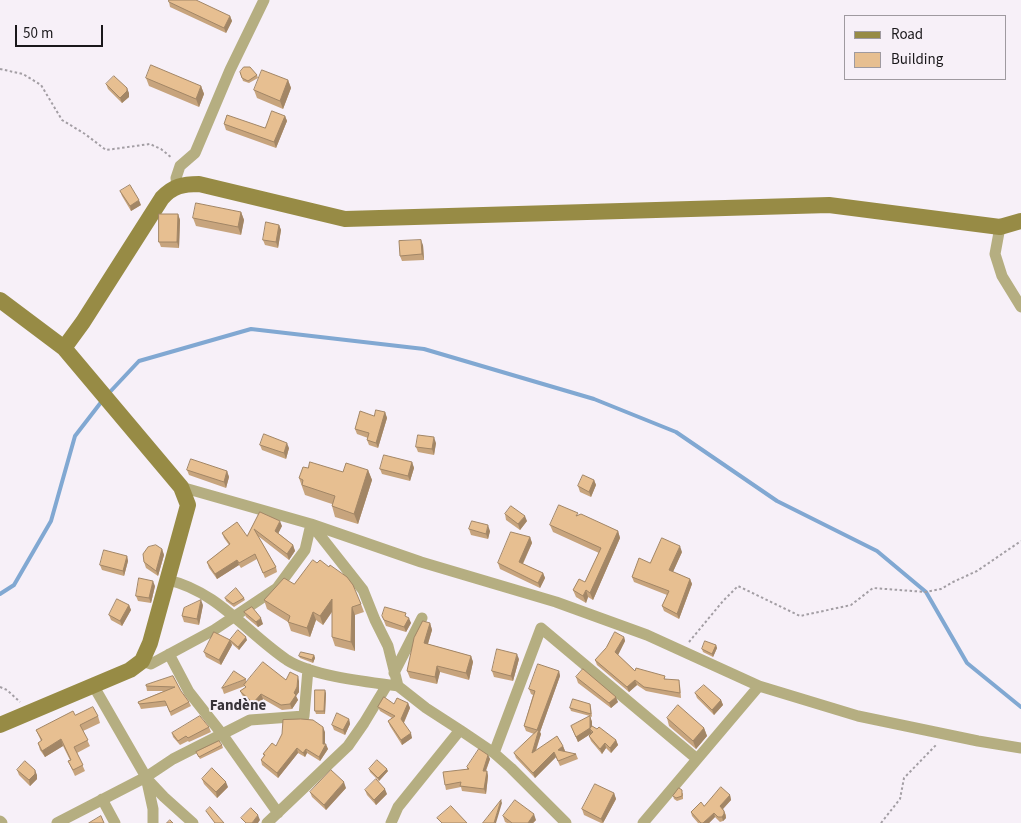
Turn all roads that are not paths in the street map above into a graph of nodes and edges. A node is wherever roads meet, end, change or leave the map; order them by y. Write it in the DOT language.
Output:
graph roads {
  1 [pos="264,0"];
  2 [pos="177,186"];
  3 [pos="1021,221"];
  4 [pos="1000,227"];
  5 [pos="0,300"];
  6 [pos="1021,307"];
  7 [pos="64,348"];
  8 [pos="181,487"];
  9 [pos="311,524"];
  10 [pos="168,580"];
  11 [pos="234,616"];
  12 [pos="422,618"];
  13 [pos="169,654"];
  14 [pos="142,661"];
  15 [pos="308,669"];
  16 [pos="394,673"];
  17 [pos="93,685"];
  18 [pos="392,685"];
  19 [pos="759,686"];
  20 [pos="0,725"];
  21 [pos="460,730"];
  22 [pos="222,734"];
  23 [pos="1021,748"];
  24 [pos="494,753"];
  25 [pos="697,759"];
  26 [pos="146,777"];
  27 [pos="102,799"];
  28 [pos="278,812"];
  29 [pos="57,823"];
  30 [pos="115,823"];
  31 [pos="153,823"];
  32 [pos="193,823"];
  33 [pos="267,823"];
  34 [pos="391,823"];
  35 [pos="566,823"];
  36 [pos="643,823"];
  1 -- 2 [label="street"];
  2 -- 4 [label="main road"];
  2 -- 7 [label="main road"];
  3 -- 4 [label="main road"];
  4 -- 6 [label="street"];
  5 -- 7 [label="main road"];
  7 -- 8 [label="main road"];
  8 -- 9 [label="street"];
  8 -- 10 [label="main road"];
  9 -- 11 [label="street"];
  9 -- 16 [label="street"];
  9 -- 19 [label="street"];
  10 -- 11 [label="street"];
  10 -- 14 [label="main road"];
  11 -- 13 [label="street"];
  11 -- 15 [label="street"];
  12 -- 16 [label="street"];
  13 -- 14 [label="street"];
  13 -- 22 [label="street"];
  14 -- 17 [label="main road"];
  15 -- 18 [label="street"];
  15 -- 22 [label="street"];
  16 -- 18 [label="street"];
  17 -- 20 [label="main road"];
  17 -- 26 [label="street"];
  18 -- 21 [label="street"];
  18 -- 28 [label="street"];
  19 -- 23 [label="street"];
  19 -- 25 [label="street"];
  21 -- 24 [label="street"];
  21 -- 34 [label="street"];
  22 -- 26 [label="street"];
  22 -- 28 [label="street"];
  24 -- 25 [label="street"];
  24 -- 35 [label="street"];
  25 -- 36 [label="street"];
  26 -- 27 [label="street"];
  26 -- 31 [label="street"];
  26 -- 32 [label="street"];
  27 -- 29 [label="street"];
  27 -- 30 [label="street"];
  28 -- 33 [label="street"];
}
